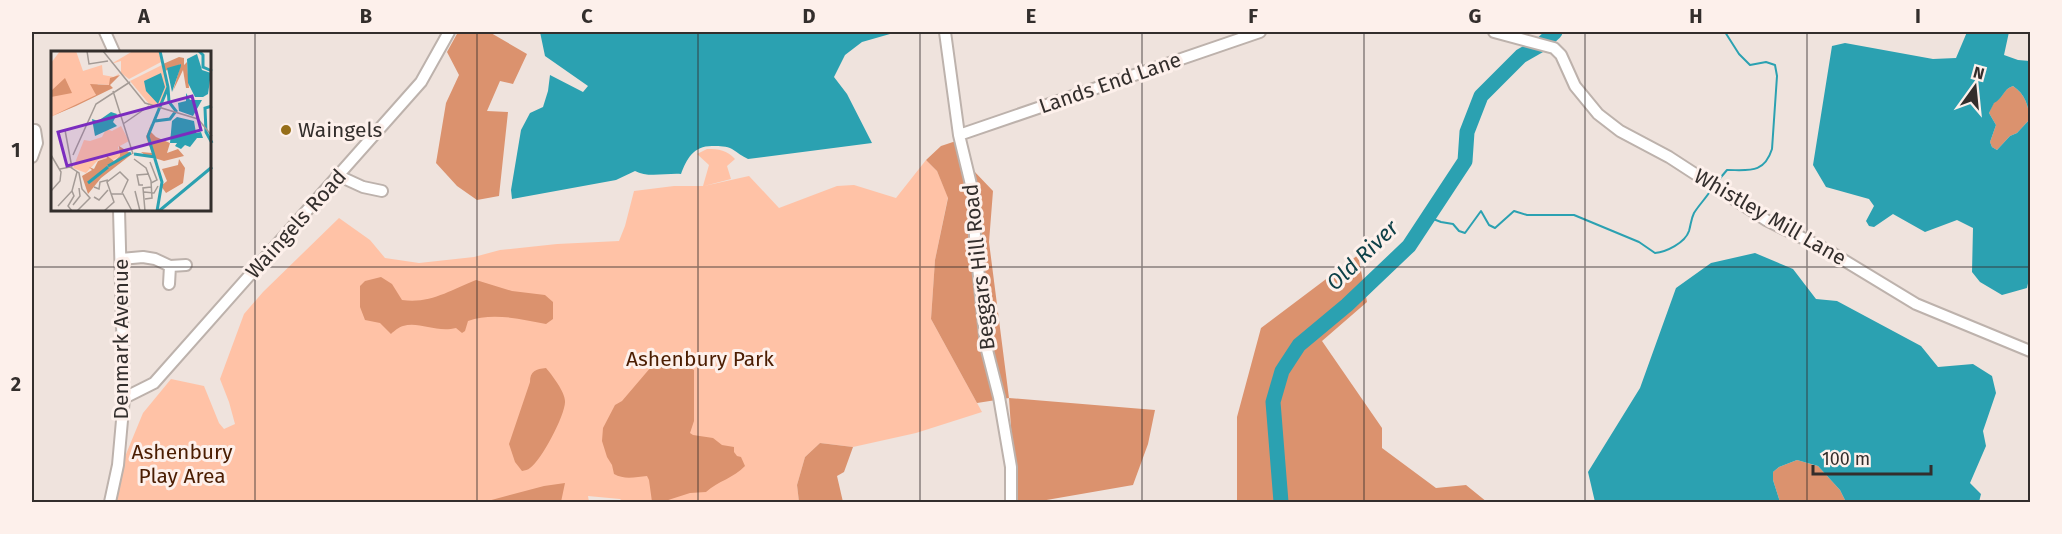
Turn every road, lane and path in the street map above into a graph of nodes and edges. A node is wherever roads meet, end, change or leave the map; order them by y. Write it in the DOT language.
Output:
graph roads {
  1 [pos="105,32"];
  2 [pos="449,32"];
  3 [pos="945,32"];
  4 [pos="1260,32"];
  5 [pos="1494,32"];
  6 [pos="114,51"];
  7 [pos="34,130"];
  8 [pos="959,135"];
  9 [pos="32,157"];
  10 [pos="339,176"];
  11 [pos="382,191"];
  12 [pos="119,212"];
  13 [pos="121,259"];
  14 [pos="186,265"];
  15 [pos="170,266"];
  16 [pos="169,284"];
  17 [pos="2031,351"];
  18 [pos="124,398"];
  19 [pos="110,502"];
  20 [pos="1011,502"];
  1 -- 6 [label="street"];
  2 -- 10 [label="street, Waingels Road"];
  3 -- 8 [label="street, Beggars Hill Road"];
  4 -- 8 [label="street, Lands End Lane"];
  5 -- 17 [label="street, Whistley Mill Lane"];
  7 -- 9 [label="street"];
  8 -- 20 [label="street, Beggars Hill Road"];
  10 -- 11 [label="street"];
  10 -- 18 [label="street, Waingels Road"];
  12 -- 13 [label="street, Denmark Avenue"];
  13 -- 15 [label="street"];
  13 -- 18 [label="street, Denmark Avenue"];
  14 -- 15 [label="street"];
  15 -- 16 [label="street"];
  18 -- 19 [label="street, Denmark Avenue"];
}
